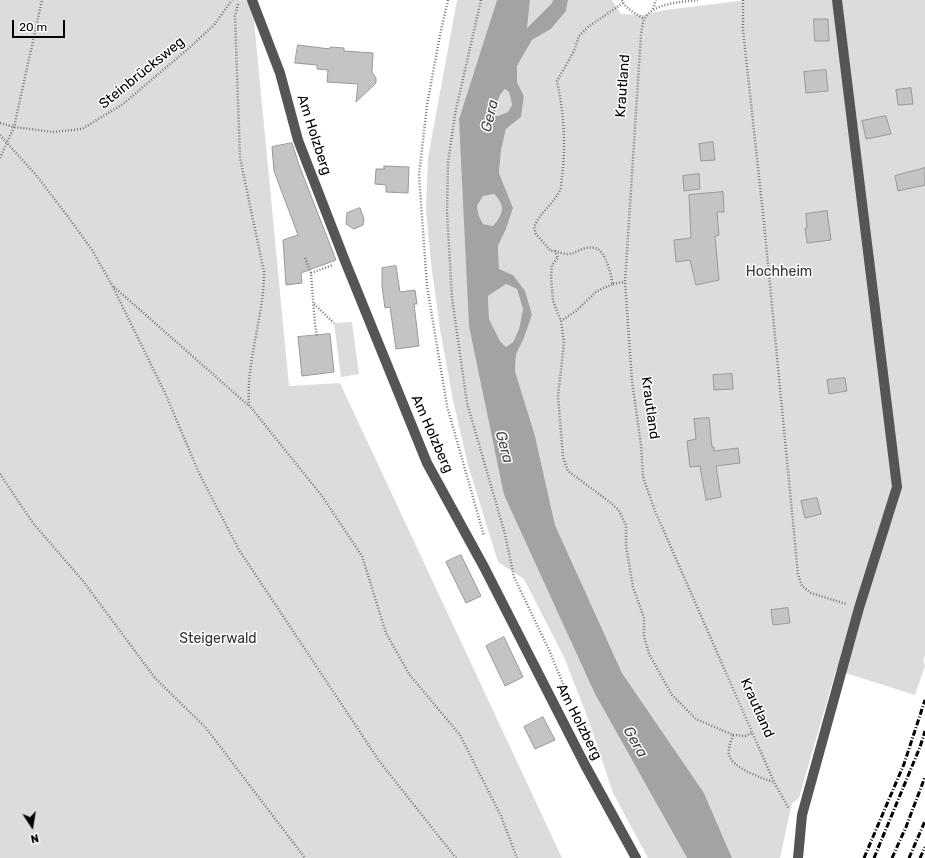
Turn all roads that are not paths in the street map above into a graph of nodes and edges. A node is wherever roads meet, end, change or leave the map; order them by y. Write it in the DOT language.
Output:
graph roads {
  1 [pos="252,0"];
  2 [pos="836,0"];
  3 [pos="636,858"];
  4 [pos="798,858"];
  1 -- 3 [label="street, Am Holzberg"];
  2 -- 4 [label="street"];
}
